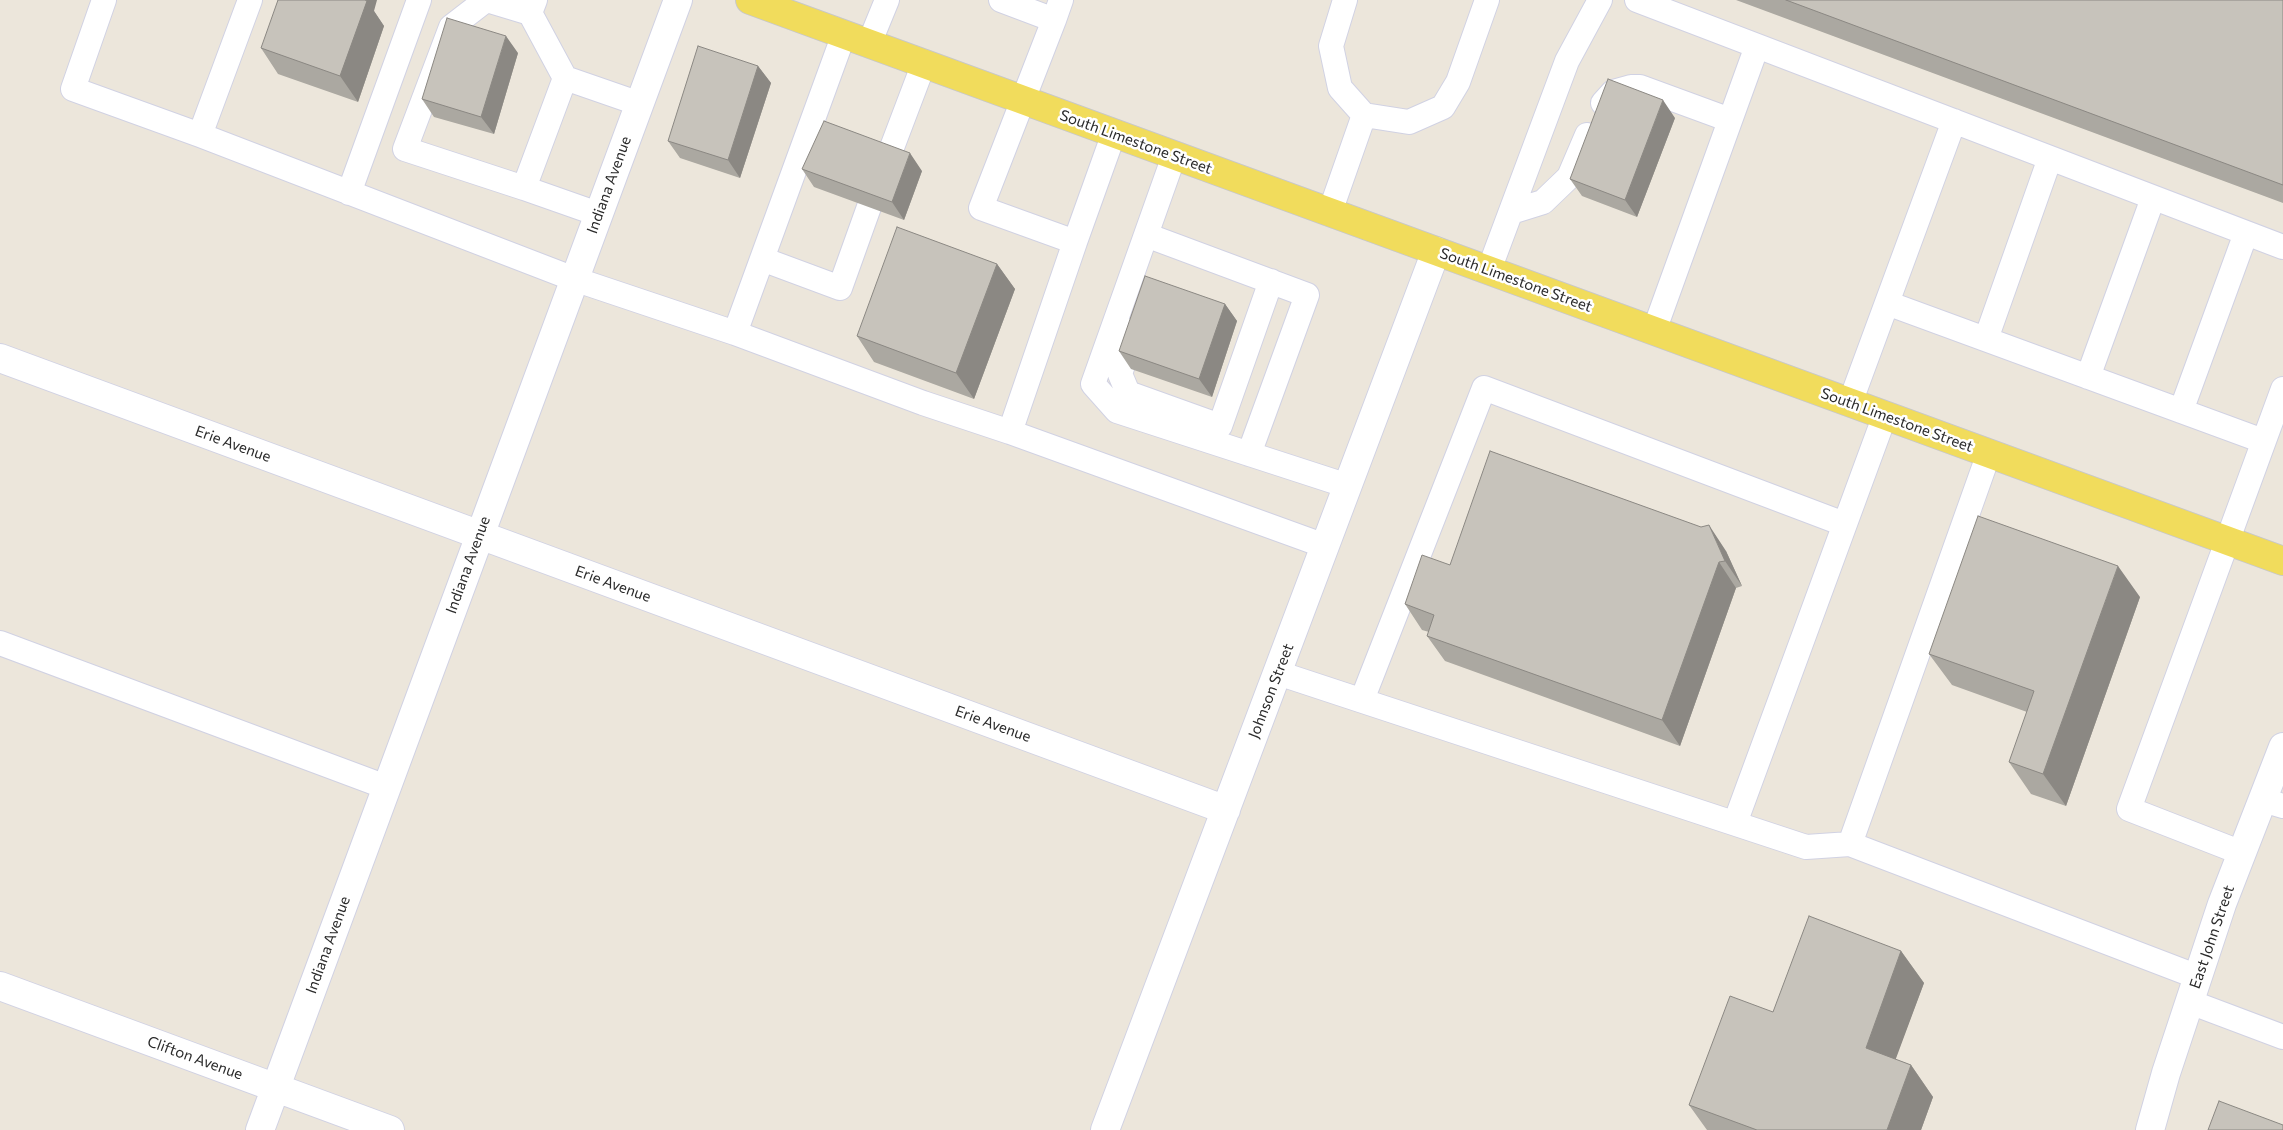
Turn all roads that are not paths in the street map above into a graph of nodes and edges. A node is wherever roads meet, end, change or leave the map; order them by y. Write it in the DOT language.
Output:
graph roads {
  1 [pos="104,0"];
  2 [pos="250,0"];
  3 [pos="419,0"];
  4 [pos="487,0"];
  5 [pos="678,0"];
  6 [pos="750,0"];
  7 [pos="887,0"];
  8 [pos="1001,0"];
  9 [pos="1345,0"];
  10 [pos="1487,0"];
  11 [pos="1600,0"];
  12 [pos="1637,0"];
  13 [pos="532,7"];
  14 [pos="1058,10"];
  15 [pos="857,39"];
  16 [pos="1757,46"];
  17 [pos="924,64"];
  18 [pos="566,78"];
  19 [pos="1022,100"];
  20 [pos="640,104"];
  21 [pos="1364,115"];
  22 [pos="1730,120"];
  23 [pos="1954,121"];
  24 [pos="1114,133"];
  25 [pos="200,135"];
  26 [pos="1174,156"];
  27 [pos="888,158"];
  28 [pos="2050,158"];
  29 [pos="524,188"];
  30 [pos="349,193"];
  31 [pos="2153,198"];
  32 [pos="870,207"];
  33 [pos="1330,212"];
  34 [pos="1511,212"];
  35 [pos="598,214"];
  36 [pos="2246,233"];
  37 [pos="1075,242"];
  38 [pos="1142,245"];
  39 [pos="2283,247"];
  40 [pos="1436,251"];
  41 [pos="762,259"];
  42 [pos="1488,270"];
  43 [pos="574,279"];
  44 [pos="1272,281"];
  45 [pos="1887,303"];
  46 [pos="1654,331"];
  47 [pos="735,333"];
  48 [pos="1986,339"];
  49 [pos="0,359"];
  50 [pos="2088,377"];
  51 [pos="2283,389"];
  52 [pos="1850,403"];
  53 [pos="2182,412"];
  54 [pos="1884,415"];
  55 [pos="1010,432"];
  56 [pos="2263,441"];
  57 [pos="1249,454"];
  58 [pos="1989,454"];
  59 [pos="1348,486"];
  60 [pos="1844,524"];
  61 [pos="480,535"];
  62 [pos="2226,540"];
  63 [pos="1325,546"];
  64 [pos="2283,561"];
  65 [pos="0,643"];
  66 [pos="1278,672"];
  67 [pos="1362,700"];
  68 [pos="2283,747"];
  69 [pos="386,787"];
  70 [pos="2273,803"];
  71 [pos="1226,810"];
  72 [pos="1735,823"];
  73 [pos="1850,844"];
  74 [pos="2242,853"];
  75 [pos="0,986"];
  76 [pos="2194,989"];
  77 [pos="2283,1037"];
  78 [pos="275,1088"];
  79 [pos="260,1130"];
  80 [pos="390,1130"];
  81 [pos="1105,1130"];
  82 [pos="2150,1130"];
  1 -- 25 [label="lane"];
  2 -- 25 [label="lane"];
  3 -- 30 [label="lane"];
  4 -- 13 [label="lane"];
  4 -- 29 [label="lane"];
  5 -- 20 [label="street, Indiana Avenue"];
  6 -- 15 [label="main road, South Limestone Street"];
  7 -- 15 [label="lane"];
  8 -- 14 [label="lane"];
  9 -- 21 [label="lane"];
  10 -- 21 [label="lane"];
  11 -- 34 [label="lane"];
  12 -- 16 [label="lane"];
  13 -- 18 [label="lane"];
  14 -- 19 [label="lane"];
  15 -- 17 [label="main road, South Limestone Street"];
  15 -- 41 [label="lane"];
  16 -- 22 [label="lane"];
  16 -- 23 [label="lane"];
  17 -- 19 [label="main road, South Limestone Street"];
  17 -- 27 [label="lane"];
  18 -- 20 [label="lane"];
  18 -- 29 [label="lane"];
  19 -- 24 [label="main road, South Limestone Street"];
  19 -- 37 [label="lane"];
  20 -- 35 [label="street, Indiana Avenue"];
  21 -- 33 [label="lane"];
  22 -- 34 [label="lane"];
  22 -- 46 [label="lane"];
  23 -- 28 [label="lane"];
  23 -- 45 [label="lane"];
  24 -- 26 [label="main road, South Limestone Street"];
  24 -- 37 [label="lane"];
  25 -- 30 [label="lane"];
  26 -- 33 [label="main road, South Limestone Street"];
  26 -- 38 [label="lane"];
  28 -- 31 [label="lane"];
  28 -- 48 [label="lane"];
  29 -- 35 [label="lane"];
  30 -- 43 [label="lane"];
  31 -- 36 [label="lane"];
  31 -- 50 [label="lane"];
  32 -- 41 [label="lane"];
  33 -- 40 [label="main road, South Limestone Street"];
  34 -- 42 [label="lane"];
  35 -- 43 [label="street, Indiana Avenue"];
  36 -- 39 [label="lane"];
  36 -- 53 [label="lane"];
  37 -- 55 [label="lane"];
  38 -- 44 [label="lane"];
  38 -- 44 [label="lane"];
  38 -- 57 [label="lane"];
  40 -- 42 [label="main road, South Limestone Street"];
  40 -- 59 [label="street, Johnson Street"];
  41 -- 47 [label="lane"];
  42 -- 46 [label="main road, South Limestone Street"];
  43 -- 47 [label="lane"];
  43 -- 61 [label="street, Indiana Avenue"];
  44 -- 57 [label="lane"];
  45 -- 48 [label="lane"];
  45 -- 52 [label="lane"];
  46 -- 52 [label="main road, South Limestone Street"];
  47 -- 55 [label="lane"];
  48 -- 50 [label="lane"];
  49 -- 61 [label="street, Erie Avenue"];
  50 -- 53 [label="lane"];
  51 -- 56 [label="lane"];
  52 -- 54 [label="main road, South Limestone Street"];
  53 -- 56 [label="lane"];
  54 -- 58 [label="main road, South Limestone Street"];
  54 -- 60 [label="lane"];
  55 -- 63 [label="lane"];
  56 -- 62 [label="lane"];
  57 -- 59 [label="lane"];
  58 -- 62 [label="main road, South Limestone Street"];
  58 -- 73 [label="lane"];
  59 -- 63 [label="street, Johnson Street"];
  60 -- 67 [label="lane"];
  60 -- 72 [label="lane"];
  61 -- 69 [label="street, Indiana Avenue"];
  61 -- 71 [label="street, Erie Avenue"];
  62 -- 64 [label="main road, South Limestone Street"];
  62 -- 74 [label="lane"];
  63 -- 66 [label="street, Johnson Street"];
  65 -- 69 [label="lane"];
  66 -- 67 [label="lane"];
  66 -- 71 [label="street, Johnson Street"];
  67 -- 72 [label="lane"];
  68 -- 70 [label="street, East John Street"];
  69 -- 78 [label="street, Indiana Avenue"];
  70 -- 74 [label="street, East John Street"];
  71 -- 81 [label="street, Johnson Street"];
  72 -- 73 [label="lane"];
  73 -- 76 [label="lane"];
  74 -- 76 [label="street, East John Street"];
  75 -- 78 [label="street, Clifton Avenue"];
  76 -- 77 [label="lane"];
  76 -- 82 [label="street, East John Street"];
  78 -- 79 [label="street, Indiana Avenue"];
  78 -- 80 [label="street, Clifton Avenue"];
}
